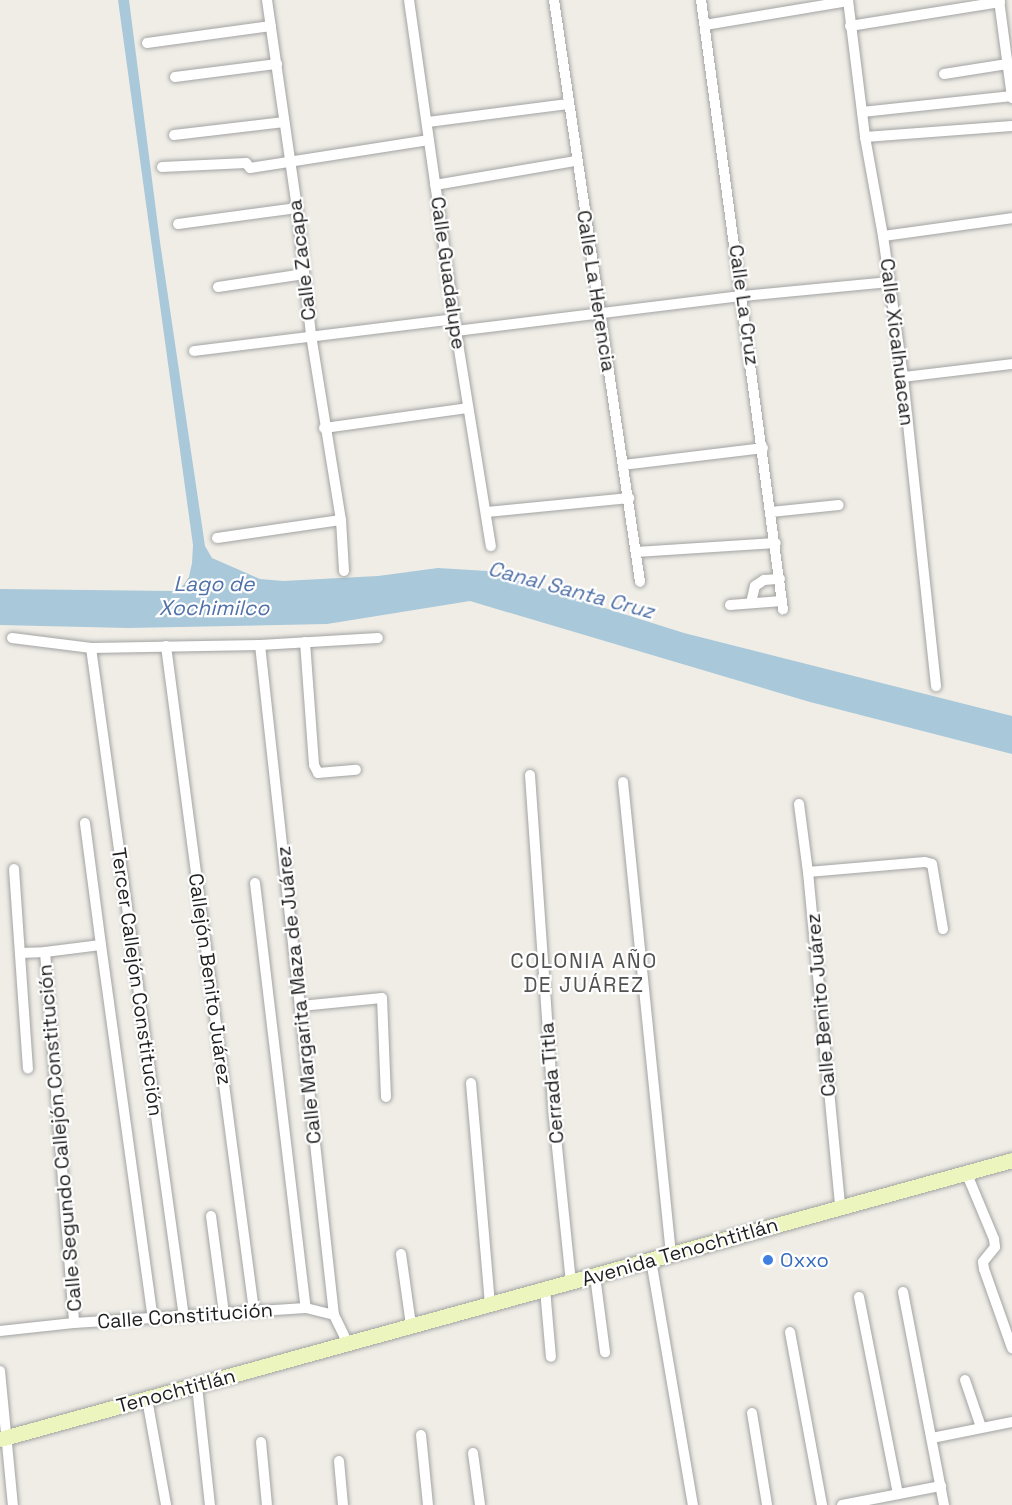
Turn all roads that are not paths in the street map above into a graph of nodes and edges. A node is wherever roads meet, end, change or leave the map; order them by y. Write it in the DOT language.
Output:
graph roads {
  1 [pos="267,0"];
  2 [pos="409,0"];
  3 [pos="554,0"];
  4 [pos="701,0"];
  5 [pos="848,0"];
  6 [pos="999,1"];
  7 [pos="705,24"];
  8 [pos="271,26"];
  9 [pos="850,26"];
  10 [pos="147,43"];
  11 [pos="277,64"];
  12 [pos="1007,64"];
  13 [pos="944,74"];
  14 [pos="175,77"];
  15 [pos="1012,97"];
  16 [pos="568,104"];
  17 [pos="861,112"];
  18 [pos="284,122"];
  19 [pos="428,122"];
  20 [pos="1012,126"];
  21 [pos="174,135"];
  22 [pos="865,137"];
  23 [pos="429,140"];
  24 [pos="576,161"];
  25 [pos="289,162"];
  26 [pos="162,167"];
  27 [pos="435,185"];
  28 [pos="297,208"];
  29 [pos="1012,218"];
  30 [pos="178,224"];
  31 [pos="883,236"];
  32 [pos="304,274"];
  33 [pos="889,282"];
  34 [pos="218,287"];
  35 [pos="742,296"];
  36 [pos="600,314"];
  37 [pos="454,319"];
  38 [pos="456,332"];
  39 [pos="311,335"];
  40 [pos="194,351"];
  41 [pos="1012,364"];
  42 [pos="903,377"];
  43 [pos="468,408"];
  44 [pos="324,428"];
  45 [pos="763,448"];
  46 [pos="623,465"];
  47 [pos="629,498"];
  48 [pos="839,505"];
  49 [pos="487,512"];
  50 [pos="771,512"];
  51 [pos="341,520"];
  52 [pos="217,538"];
  53 [pos="776,543"];
  54 [pos="491,546"];
  55 [pos="636,552"];
  56 [pos="344,571"];
  57 [pos="780,579"];
  58 [pos="640,582"];
  59 [pos="751,603"];
  60 [pos="730,604"];
  61 [pos="12,638"];
  62 [pos="378,638"];
  63 [pos="305,642"];
  64 [pos="260,645"];
  65 [pos="166,646"];
  66 [pos="91,648"];
  67 [pos="936,686"];
  68 [pos="356,770"];
  69 [pos="530,775"];
  70 [pos="623,782"];
  71 [pos="799,804"];
  72 [pos="85,823"];
  73 [pos="14,869"];
  74 [pos="808,872"];
  75 [pos="255,883"];
  76 [pos="943,929"];
  77 [pos="101,945"];
  78 [pos="20,952"];
  79 [pos="45,952"];
  80 [pos="301,1006"];
  81 [pos="28,1069"];
  82 [pos="471,1083"];
  83 [pos="386,1097"];
  84 [pos="1012,1160"];
  85 [pos="966,1172"];
  86 [pos="840,1207"];
  87 [pos="211,1216"];
  88 [pos="401,1254"];
  89 [pos="671,1255"];
  90 [pos="651,1260"];
  91 [pos="595,1276"];
  92 [pos="571,1282"];
  93 [pos="545,1289"];
  94 [pos="903,1293"];
  95 [pos="859,1298"];
  96 [pos="490,1303"];
  97 [pos="306,1308"];
  98 [pos="254,1311"];
  99 [pos="224,1314"];
  100 [pos="334,1315"];
  101 [pos="184,1317"];
  102 [pos="153,1318"];
  103 [pos="74,1323"];
  104 [pos="411,1325"];
  105 [pos="0,1331"];
  106 [pos="790,1332"];
  107 [pos="347,1342"];
  108 [pos="1012,1348"];
  109 [pos="605,1352"];
  110 [pos="550,1357"];
  111 [pos="0,1371"];
  112 [pos="965,1380"];
  113 [pos="197,1386"];
  114 [pos="147,1399"];
  115 [pos="752,1413"];
  116 [pos="1012,1422"];
  117 [pos="981,1427"];
  118 [pos="421,1435"];
  119 [pos="3,1438"];
  120 [pos="932,1438"];
  121 [pos="261,1442"];
  122 [pos="473,1453"];
  123 [pos="339,1461"];
  124 [pos="941,1486"];
  125 [pos="898,1494"];
  126 [pos="13,1505"];
  127 [pos="166,1505"];
  128 [pos="210,1505"];
  129 [pos="267,1505"];
  130 [pos="343,1505"];
  131 [pos="429,1505"];
  132 [pos="480,1505"];
  133 [pos="693,1505"];
  134 [pos="767,1505"];
  135 [pos="822,1505"];
  136 [pos="842,1505"];
  137 [pos="944,1505"];
  1 -- 8 [label="street, Calle Zacapa"];
  2 -- 19 [label="street, Calle Guadalupe"];
  3 -- 16 [label="street, Calle La Herencia"];
  4 -- 7 [label="street, Calle La Cruz"];
  5 -- 7 [label="street"];
  5 -- 9 [label="street, Calle Xicalhuacan"];
  6 -- 9 [label="street"];
  6 -- 12 [label="street"];
  7 -- 35 [label="street, Calle La Cruz"];
  8 -- 10 [label="street"];
  8 -- 11 [label="street, Calle Zacapa"];
  9 -- 17 [label="street, Calle Xicalhuacan"];
  11 -- 14 [label="street"];
  11 -- 18 [label="street, Calle Zacapa"];
  12 -- 13 [label="street"];
  12 -- 15 [label="street"];
  15 -- 17 [label="street"];
  16 -- 19 [label="street"];
  16 -- 24 [label="street, Calle La Herencia"];
  17 -- 22 [label="street, Calle Xicalhuacan"];
  18 -- 21 [label="street"];
  18 -- 25 [label="street, Calle Zacapa"];
  19 -- 23 [label="street, Calle Guadalupe"];
  20 -- 22 [label="street"];
  22 -- 31 [label="street, Calle Xicalhuacan"];
  23 -- 25 [label="street"];
  23 -- 27 [label="street, Calle Guadalupe"];
  24 -- 27 [label="street"];
  24 -- 36 [label="street, Calle La Herencia"];
  25 -- 26 [label="street"];
  25 -- 28 [label="street, Calle Zacapa"];
  27 -- 37 [label="street, Calle Guadalupe"];
  28 -- 30 [label="street"];
  28 -- 32 [label="street, Calle Zacapa"];
  29 -- 31 [label="street"];
  31 -- 33 [label="street, Calle Xicalhuacan"];
  32 -- 34 [label="street"];
  32 -- 39 [label="street, Calle Zacapa"];
  33 -- 35 [label="street"];
  33 -- 42 [label="street, Calle Xicalhuacan"];
  35 -- 36 [label="street"];
  35 -- 45 [label="street, Calle La Cruz"];
  36 -- 38 [label="street"];
  36 -- 46 [label="street, Calle La Herencia"];
  37 -- 38 [label="street, Calle Guadalupe"];
  37 -- 39 [label="street"];
  38 -- 43 [label="street, Calle Guadalupe"];
  39 -- 40 [label="street"];
  39 -- 44 [label="street, Calle Zacapa"];
  41 -- 42 [label="street"];
  42 -- 67 [label="street, Calle Xicalhuacan"];
  43 -- 44 [label="street"];
  43 -- 49 [label="street, Calle Guadalupe"];
  44 -- 51 [label="street, Calle Zacapa"];
  45 -- 46 [label="street"];
  45 -- 50 [label="street, Calle La Cruz"];
  46 -- 47 [label="street, Calle La Herencia"];
  47 -- 49 [label="street"];
  47 -- 55 [label="street, Calle La Herencia"];
  48 -- 50 [label="street"];
  49 -- 54 [label="street, Calle Guadalupe"];
  50 -- 53 [label="street, Calle La Cruz"];
  51 -- 52 [label="street"];
  51 -- 56 [label="street, Calle Zacapa"];
  53 -- 55 [label="street"];
  53 -- 57 [label="street, Calle La Cruz"];
  55 -- 58 [label="street, Calle La Herencia"];
  57 -- 59 [label="street"];
  57 -- 59 [label="street, Calle La Cruz"];
  59 -- 60 [label="street"];
  61 -- 66 [label="street"];
  62 -- 63 [label="street"];
  63 -- 64 [label="street"];
  63 -- 68 [label="street"];
  64 -- 65 [label="street"];
  64 -- 80 [label="street, Calle Margarita Maza de Juárez"];
  65 -- 66 [label="street"];
  65 -- 98 [label="street, Callejón Benito Juárez"];
  66 -- 101 [label="street, Tercer Callejón Constitución"];
  69 -- 92 [label="street, Cerrada Titla"];
  70 -- 89 [label="street"];
  71 -- 74 [label="street, Calle Benito Juárez"];
  72 -- 77 [label="street"];
  73 -- 78 [label="street"];
  74 -- 76 [label="street"];
  74 -- 86 [label="street, Calle Benito Juárez"];
  75 -- 97 [label="street"];
  77 -- 79 [label="street"];
  77 -- 102 [label="street"];
  78 -- 79 [label="street"];
  78 -- 81 [label="street"];
  79 -- 103 [label="street, Calle Segundo Callejón Constitución"];
  80 -- 83 [label="street"];
  80 -- 100 [label="street, Calle Margarita Maza de Juárez"];
  82 -- 96 [label="street"];
  84 -- 85 [label="main road, Avenida Tenochtitlán"];
  85 -- 86 [label="main road, Avenida Tenochtitlán"];
  85 -- 108 [label="street"];
  86 -- 89 [label="main road, Avenida Tenochtitlán"];
  87 -- 99 [label="street"];
  88 -- 104 [label="street"];
  89 -- 90 [label="main road, Avenida Tenochtitlán"];
  90 -- 91 [label="main road, Avenida Tenochtitlán"];
  90 -- 133 [label="street"];
  91 -- 92 [label="main road, Avenida Tenochtitlán"];
  91 -- 109 [label="street"];
  92 -- 93 [label="main road, Avenida Tenochtitlán"];
  93 -- 96 [label="main road, Avenida Tenochtitlán"];
  93 -- 110 [label="street"];
  94 -- 120 [label="street"];
  95 -- 125 [label="street"];
  96 -- 104 [label="main road, Avenida Tenochtitlán"];
  97 -- 98 [label="street, Calle Constitución"];
  97 -- 100 [label="street, Calle Constitución"];
  98 -- 99 [label="street, Calle Constitución"];
  99 -- 101 [label="street, Calle Constitución"];
  100 -- 107 [label="street, Calle Margarita Maza de Juárez"];
  101 -- 102 [label="street, Calle Constitución"];
  102 -- 103 [label="street, Calle Constitución"];
  103 -- 105 [label="street, Calle Constitución"];
  104 -- 107 [label="main road, Avenida Tenochtitlán"];
  106 -- 135 [label="street"];
  107 -- 113 [label="main road, Tenochtitlán"];
  111 -- 119 [label="street"];
  112 -- 117 [label="street"];
  113 -- 114 [label="main road, Tenochtitlán"];
  113 -- 128 [label="street"];
  114 -- 119 [label="main road, Tenochtitlán"];
  114 -- 127 [label="street"];
  115 -- 134 [label="street"];
  116 -- 117 [label="street"];
  117 -- 120 [label="street"];
  118 -- 131 [label="street"];
  119 -- 126 [label="street"];
  120 -- 124 [label="street"];
  121 -- 129 [label="street"];
  122 -- 132 [label="street"];
  123 -- 130 [label="street"];
  124 -- 125 [label="street"];
  124 -- 137 [label="street"];
  125 -- 136 [label="street"];
}
